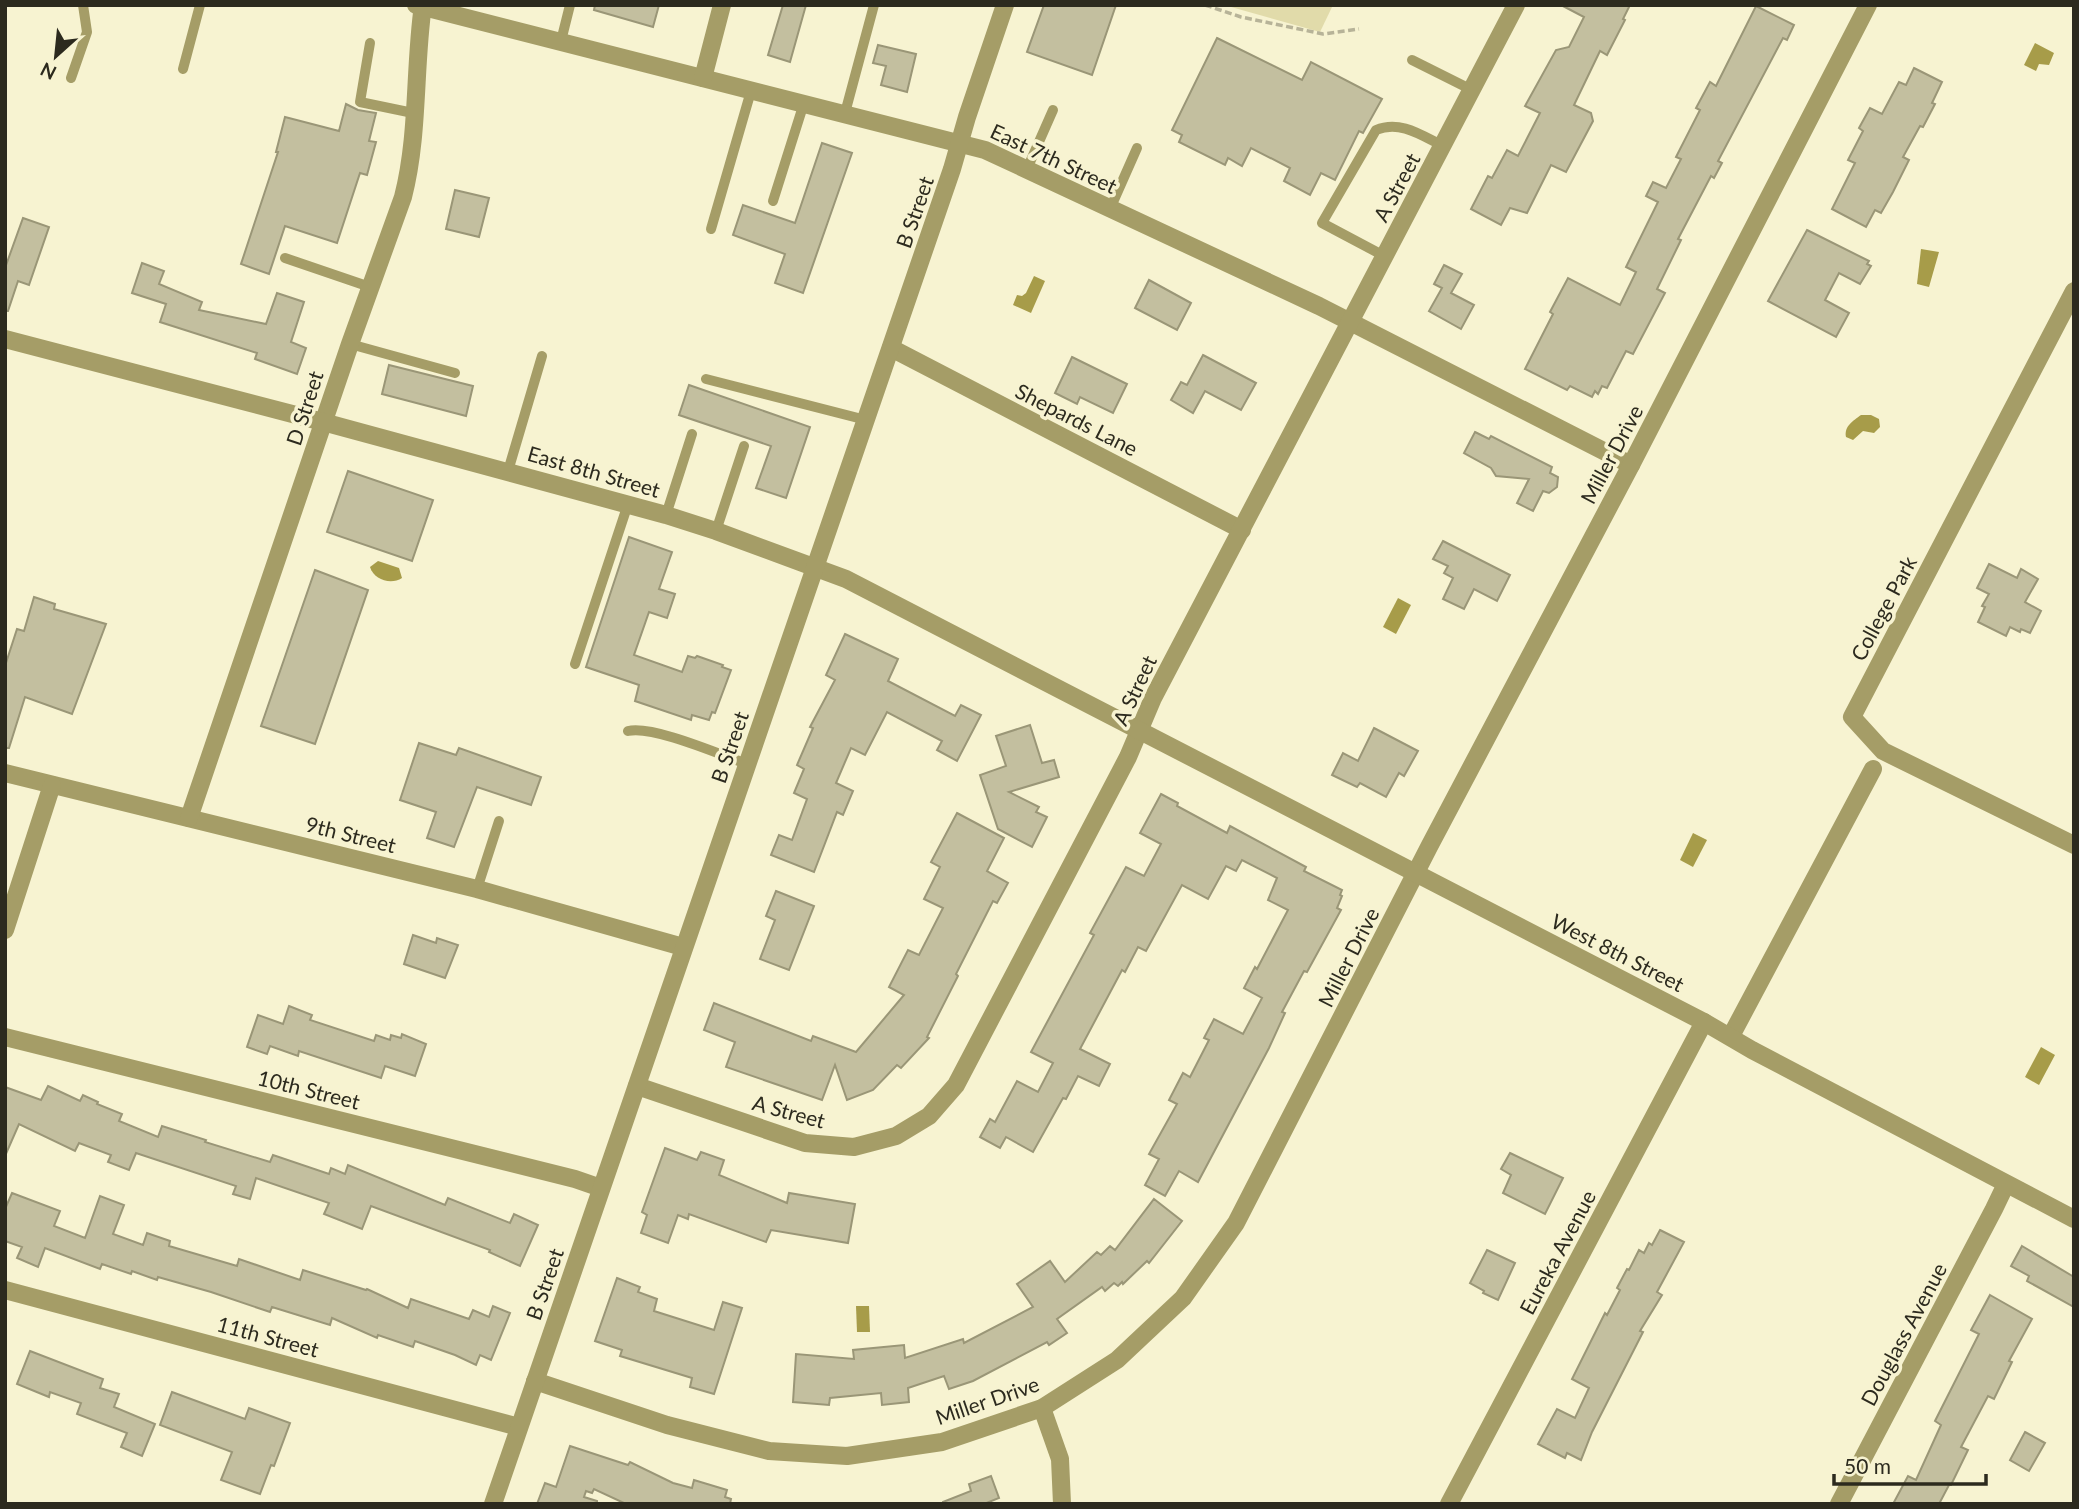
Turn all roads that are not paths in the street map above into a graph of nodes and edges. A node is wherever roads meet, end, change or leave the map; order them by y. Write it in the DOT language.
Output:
graph roads {
  1 [pos="83,5"];
  2 [pos="200,5"];
  3 [pos="570,5"];
  4 [pos="723,5"];
  5 [pos="874,5"];
  6 [pos="1005,5"];
  7 [pos="1516,5"];
  8 [pos="1868,5"];
  9 [pos="420,6"];
  10 [pos="561,41"];
  11 [pos="370,43"];
  12 [pos="1412,60"];
  13 [pos="183,69"];
  14 [pos="71,78"];
  15 [pos="703,78"];
  16 [pos="1472,90"];
  17 [pos="751,91"];
  18 [pos="804,103"];
  19 [pos="1053,110"];
  20 [pos="413,113"];
  21 [pos="845,113"];
  22 [pos="961,142"];
  23 [pos="1443,146"];
  24 [pos="1137,148"];
  25 [pos="1027,169"];
  26 [pos="773,201"];
  27 [pos="1110,209"];
  28 [pos="711,229"];
  29 [pos="1386,257"];
  30 [pos="285,258"];
  31 [pos="370,287"];
  32 [pos="2074,291"];
  33 [pos="1351,322"];
  34 [pos="5,340"];
  35 [pos="349,344"];
  36 [pos="891,348"];
  37 [pos="542,356"];
  38 [pos="455,373"];
  39 [pos="706,379"];
  40 [pos="866,420"];
  41 [pos="323,422"];
  42 [pos="692,434"];
  43 [pos="744,446"];
  44 [pos="1631,465"];
  45 [pos="508,471"];
  46 [pos="628,504"];
  47 [pos="666,515"];
  48 [pos="1242,530"];
  49 [pos="716,531"];
  50 [pos="817,567"];
  51 [pos="575,664"];
  52 [pos="1140,730"];
  53 [pos="628,731"];
  54 [pos="747,764"];
  55 [pos="1873,769"];
  56 [pos="5,773"];
  57 [pos="52,785"];
  58 [pos="189,818"];
  59 [pos="499,821"];
  60 [pos="2074,845"];
  61 [pos="1415,874"];
  62 [pos="477,889"];
  63 [pos="5,930"];
  64 [pos="683,947"];
  65 [pos="1704,1021"];
  66 [pos="5,1037"];
  67 [pos="1731,1037"];
  68 [pos="637,1086"];
  69 [pos="2006,1184"];
  70 [pos="601,1188"];
  71 [pos="2074,1219"];
  72 [pos="5,1290"];
  73 [pos="535,1381"];
  74 [pos="1042,1408"];
  75 [pos="519,1427"];
  76 [pos="493,1504"];
  77 [pos="1062,1504"];
  78 [pos="1449,1504"];
  79 [pos="1839,1504"];
  1 -- 14 [label="lane"];
  2 -- 13 [label="lane"];
  3 -- 10 [label="lane"];
  4 -- 15 [label="street"];
  5 -- 21 [label="lane"];
  6 -- 22 [label="street, B Street"];
  7 -- 16 [label="street, A Street"];
  8 -- 44 [label="street, Miller Drive"];
  9 -- 10 [label="street, East 7th Street"];
  9 -- 20 [label="street, D Street"];
  10 -- 15 [label="street, East 7th Street"];
  11 -- 20 [label="lane"];
  12 -- 16 [label="lane"];
  15 -- 17 [label="street, East 7th Street"];
  16 -- 23 [label="street, A Street"];
  17 -- 18 [label="street, East 7th Street"];
  17 -- 28 [label="lane"];
  18 -- 21 [label="street, East 7th Street"];
  18 -- 26 [label="lane"];
  19 -- 25 [label="lane"];
  20 -- 31 [label="street, D Street"];
  21 -- 22 [label="street, East 7th Street"];
  22 -- 25 [label="street, East 7th Street"];
  22 -- 36 [label="street, B Street"];
  23 -- 29 [label="street, A Street"];
  23 -- 29 [label="lane"];
  24 -- 27 [label="lane"];
  25 -- 27 [label="street, East 7th Street"];
  27 -- 33 [label="street, East 7th Street"];
  29 -- 33 [label="street, A Street"];
  30 -- 31 [label="lane"];
  31 -- 35 [label="street, D Street"];
  32 -- 60 [label="street, College Park"];
  33 -- 44 [label="street, East 7th Street"];
  33 -- 48 [label="street, A Street"];
  34 -- 41 [label="street, East 8th Street"];
  35 -- 38 [label="lane"];
  35 -- 41 [label="street, D Street"];
  36 -- 40 [label="street, B Street"];
  36 -- 48 [label="street, Shepards Lane"];
  37 -- 45 [label="lane"];
  39 -- 40 [label="lane"];
  40 -- 50 [label="street, B Street"];
  41 -- 45 [label="street, East 8th Street"];
  41 -- 58 [label="street, D Street"];
  42 -- 47 [label="lane"];
  43 -- 49 [label="lane"];
  44 -- 61 [label="street, Miller Drive"];
  45 -- 46 [label="street, East 8th Street"];
  46 -- 47 [label="street, East 8th Street"];
  46 -- 51 [label="lane"];
  47 -- 49 [label="street, East 8th Street"];
  48 -- 52 [label="street, A Street"];
  49 -- 50 [label="street, East 8th Street"];
  50 -- 52 [label="street, East 8th Street"];
  50 -- 54 [label="street, B Street"];
  52 -- 61 [label="street, West 8th Street"];
  52 -- 68 [label="street, A Street"];
  53 -- 54 [label="lane"];
  54 -- 64 [label="street, B Street"];
  55 -- 67 [label="street"];
  56 -- 57 [label="street, 9th Street"];
  57 -- 58 [label="street, 9th Street"];
  57 -- 63 [label="street"];
  58 -- 62 [label="street, 9th Street"];
  59 -- 62 [label="lane"];
  61 -- 65 [label="street, West 8th Street"];
  61 -- 74 [label="street, Miller Drive"];
  62 -- 64 [label="street, 9th Street"];
  64 -- 68 [label="street, B Street"];
  65 -- 67 [label="street, West 8th Street"];
  65 -- 78 [label="street, Eureka Avenue"];
  66 -- 70 [label="street, 10th Street"];
  67 -- 69 [label="street, West 8th Street"];
  68 -- 70 [label="street, B Street"];
  69 -- 71 [label="street, West 8th Street"];
  69 -- 79 [label="street, Douglass Avenue"];
  70 -- 73 [label="street, B Street"];
  72 -- 75 [label="street, 11th Street"];
  73 -- 74 [label="street, Miller Drive"];
  73 -- 75 [label="street, B Street"];
  74 -- 77 [label="street"];
  75 -- 76 [label="street, B Street"];
}
